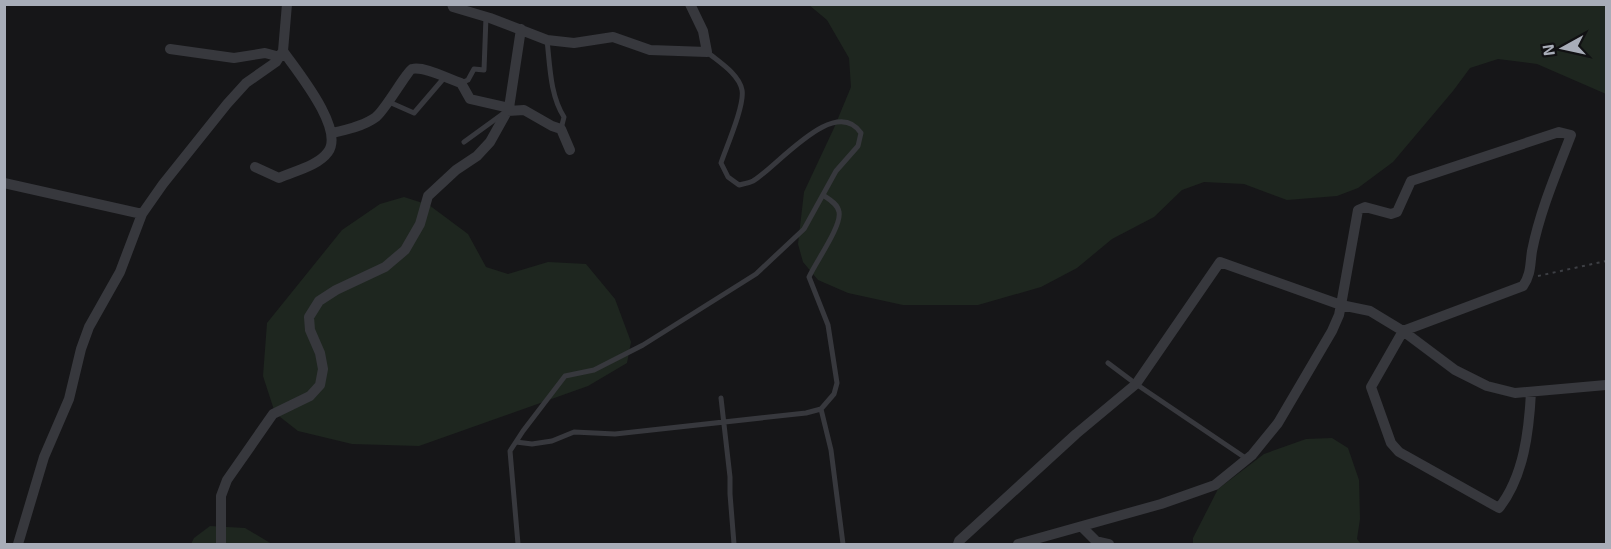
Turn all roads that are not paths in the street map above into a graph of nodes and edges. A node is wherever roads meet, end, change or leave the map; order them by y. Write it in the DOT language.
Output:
graph roads {
  1 [pos="286,4"];
  2 [pos="452,4"];
  3 [pos="690,4"];
  4 [pos="486,17"];
  5 [pos="521,29"];
  6 [pos="547,40"];
  7 [pos="170,49"];
  8 [pos="708,52"];
  9 [pos="281,54"];
  10 [pos="444,78"];
  11 [pos="460,83"];
  12 [pos="389,102"];
  13 [pos="508,109"];
  14 [pos="561,129"];
  15 [pos="332,133"];
  16 [pos="464,142"];
  17 [pos="570,150"];
  18 [pos="255,167"];
  19 [pos="4,183"];
  20 [pos="823,195"];
  21 [pos="142,214"];
  22 [pos="1341,305"];
  23 [pos="1403,331"];
  24 [pos="1108,363"];
  25 [pos="1136,384"];
  26 [pos="1606,385"];
  27 [pos="1531,392"];
  28 [pos="721,398"];
  29 [pos="821,409"];
  30 [pos="723,422"];
  31 [pos="516,442"];
  32 [pos="1247,459"];
  33 [pos="1082,527"];
  34 [pos="1096,543"];
  35 [pos="18,544"];
  36 [pos="220,544"];
  37 [pos="518,544"];
  38 [pos="734,544"];
  39 [pos="843,544"];
  40 [pos="958,544"];
  41 [pos="1018,544"];
  42 [pos="1109,544"];
  1 -- 9 [label="street"];
  2 -- 4 [label="street"];
  3 -- 8 [label="street"];
  4 -- 5 [label="street"];
  4 -- 11 [label="lane"];
  5 -- 6 [label="street"];
  5 -- 13 [label="street"];
  6 -- 8 [label="street"];
  6 -- 14 [label="lane"];
  7 -- 9 [label="street"];
  8 -- 20 [label="lane"];
  9 -- 15 [label="street"];
  9 -- 21 [label="street"];
  10 -- 11 [label="street"];
  10 -- 12 [label="lane"];
  10 -- 12 [label="street"];
  11 -- 13 [label="street"];
  12 -- 15 [label="street"];
  13 -- 14 [label="street"];
  13 -- 16 [label="lane"];
  13 -- 36 [label="street"];
  14 -- 17 [label="street"];
  15 -- 18 [label="street"];
  19 -- 21 [label="street"];
  20 -- 29 [label="lane"];
  20 -- 31 [label="lane"];
  21 -- 35 [label="street"];
  22 -- 23 [label="street"];
  22 -- 23 [label="street"];
  22 -- 25 [label="street"];
  22 -- 32 [label="street"];
  23 -- 27 [label="street"];
  23 -- 27 [label="street"];
  24 -- 25 [label="lane"];
  25 -- 32 [label="lane"];
  25 -- 40 [label="street"];
  26 -- 27 [label="street"];
  28 -- 30 [label="lane"];
  29 -- 30 [label="lane"];
  29 -- 39 [label="lane"];
  30 -- 31 [label="lane"];
  30 -- 38 [label="lane"];
  31 -- 37 [label="lane"];
  32 -- 33 [label="street"];
  33 -- 34 [label="street"];
  33 -- 41 [label="street"];
  34 -- 42 [label="street"];
}
